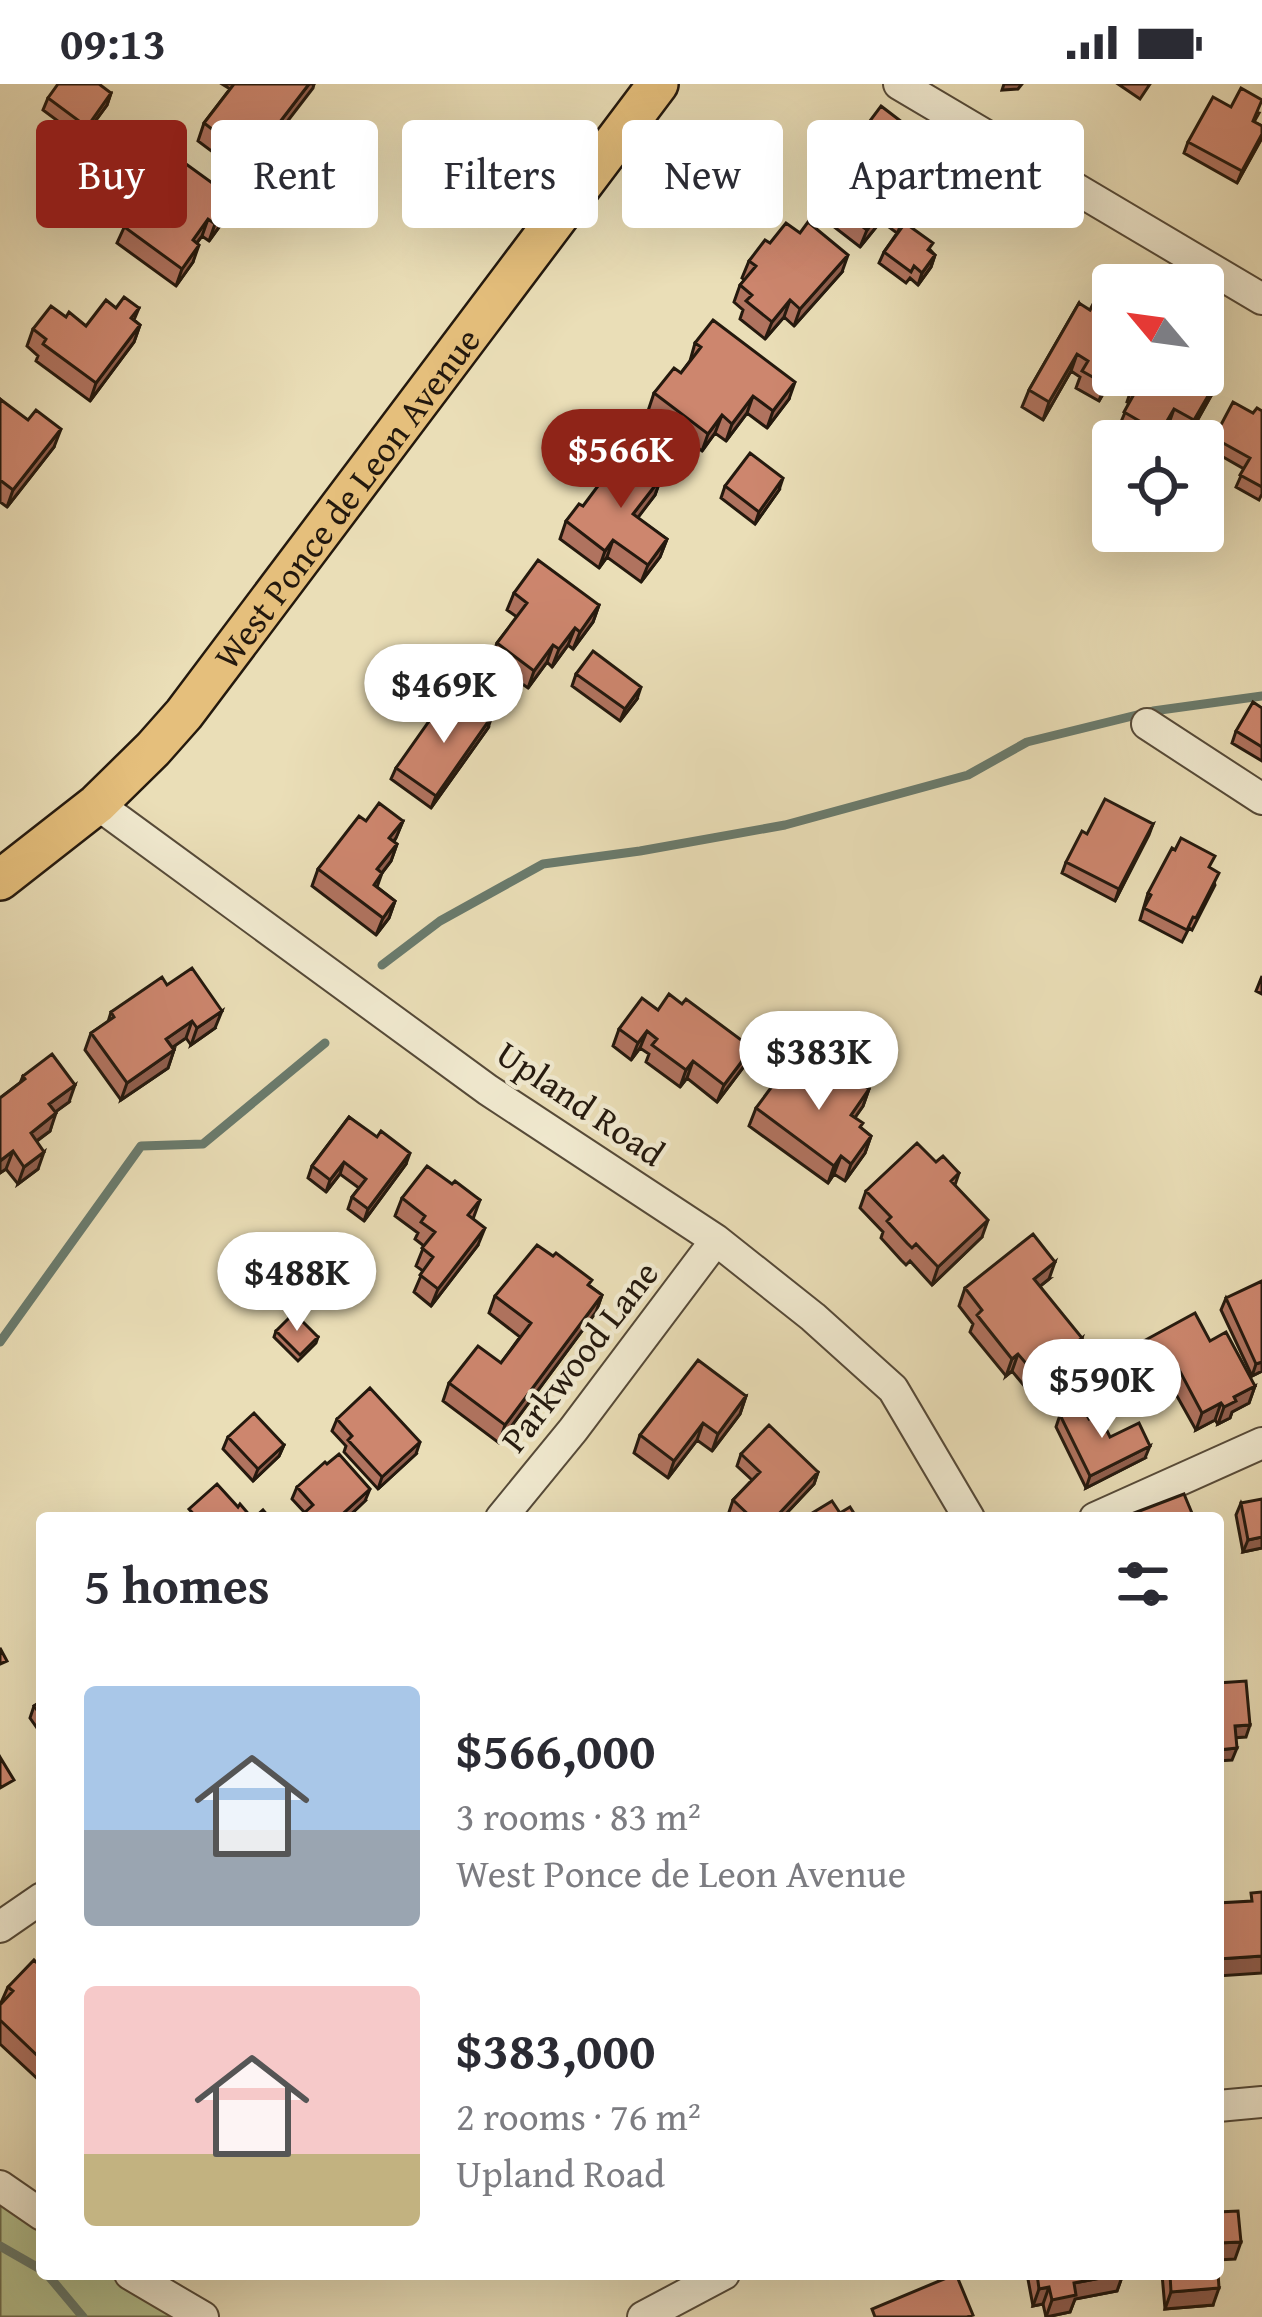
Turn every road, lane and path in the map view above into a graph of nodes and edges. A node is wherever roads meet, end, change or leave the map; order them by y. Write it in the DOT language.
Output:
graph roads {
  1 [pos="658,84"];
  2 [pos="899,84"];
  3 [pos="1262,299"];
  4 [pos="1147,724"];
  5 [pos="1262,799"];
  6 [pos="97,804"];
  7 [pos="0,880"];
  8 [pos="716,1240"];
  9 [pos="1255,1452"];
  10 [pos="506,1512"];
  11 [pos="965,1512"];
  12 [pos="1110,1512"];
  13 [pos="36,1902"];
  14 [pos="0,1927"];
  15 [pos="1262,2102"];
  16 [pos="1224,2105"];
  17 [pos="0,2186"];
  18 [pos="36,2211"];
  19 [pos="140,2280"];
  20 [pos="713,2280"];
  21 [pos="203,2317"];
  22 [pos="643,2317"];
  1 -- 6 [label="main road, West Ponce de Leon Avenue"];
  2 -- 3 [label="street"];
  4 -- 5 [label="street"];
  6 -- 7 [label="main road, West Ponce de Leon Avenue"];
  6 -- 8 [label="street, Upland Road"];
  8 -- 10 [label="street, Parkwood Lane"];
  8 -- 11 [label="street, Upland Road"];
  9 -- 12 [label="street"];
  13 -- 14 [label="street"];
  15 -- 16 [label="street"];
  17 -- 18 [label="street"];
  19 -- 21 [label="street"];
  20 -- 22 [label="street"];
}
